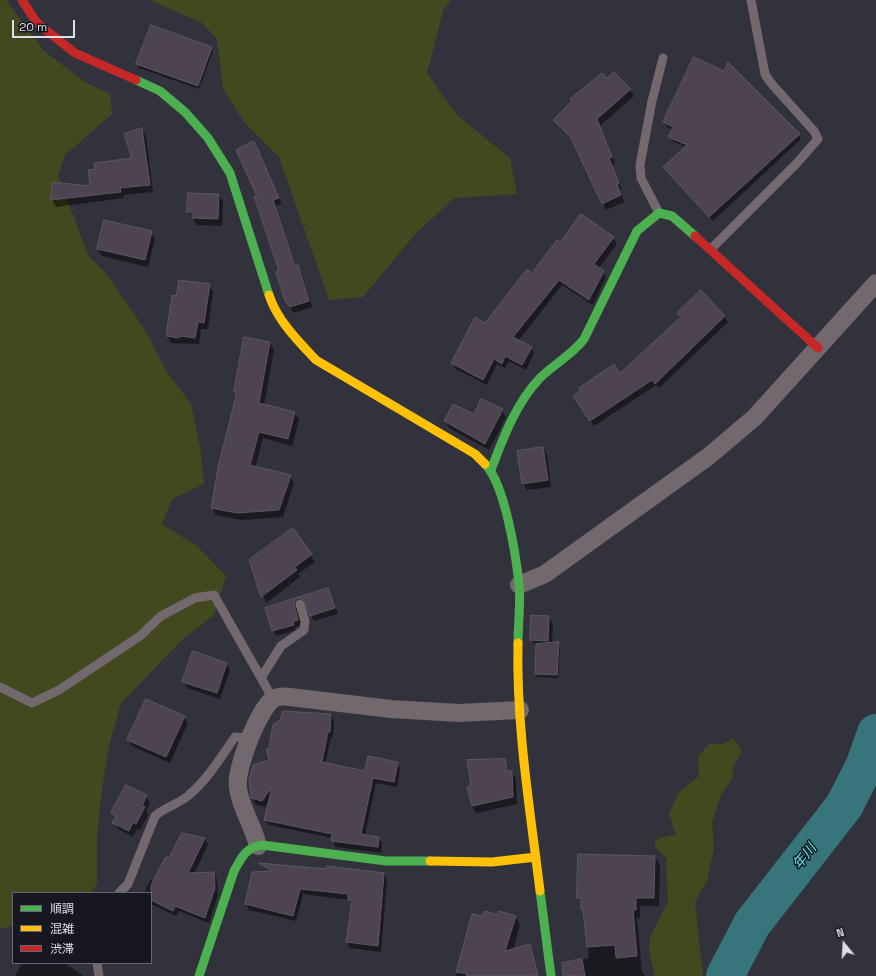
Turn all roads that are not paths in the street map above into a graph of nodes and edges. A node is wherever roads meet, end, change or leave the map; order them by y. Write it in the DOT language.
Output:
graph roads {
  1 [pos="22,0"];
  2 [pos="751,0"];
  3 [pos="663,58"];
  4 [pos="659,213"];
  5 [pos="711,249"];
  6 [pos="876,283"];
  7 [pos="818,348"];
  8 [pos="491,470"];
  9 [pos="519,585"];
  10 [pos="300,604"];
  11 [pos="261,678"];
  12 [pos="0,687"];
  13 [pos="274,699"];
  14 [pos="520,710"];
  15 [pos="250,738"];
  16 [pos="258,846"];
  17 [pos="536,857"];
  18 [pos="120,892"];
  19 [pos="97,964"];
  20 [pos="99,976"];
  21 [pos="199,976"];
  22 [pos="551,976"];
  1 -- 8 [label="street"];
  2 -- 5 [label="lane"];
  3 -- 4 [label="lane"];
  4 -- 5 [label="street"];
  4 -- 8 [label="street"];
  5 -- 7 [label="street"];
  6 -- 7 [label="street"];
  7 -- 9 [label="street"];
  8 -- 9 [label="street"];
  9 -- 14 [label="street"];
  10 -- 11 [label="lane"];
  11 -- 12 [label="lane"];
  11 -- 13 [label="lane"];
  13 -- 14 [label="street"];
  13 -- 15 [label="street"];
  14 -- 17 [label="street"];
  15 -- 16 [label="street"];
  15 -- 18 [label="lane"];
  16 -- 17 [label="street"];
  16 -- 21 [label="street"];
  17 -- 22 [label="street"];
  19 -- 20 [label="lane"];
}
